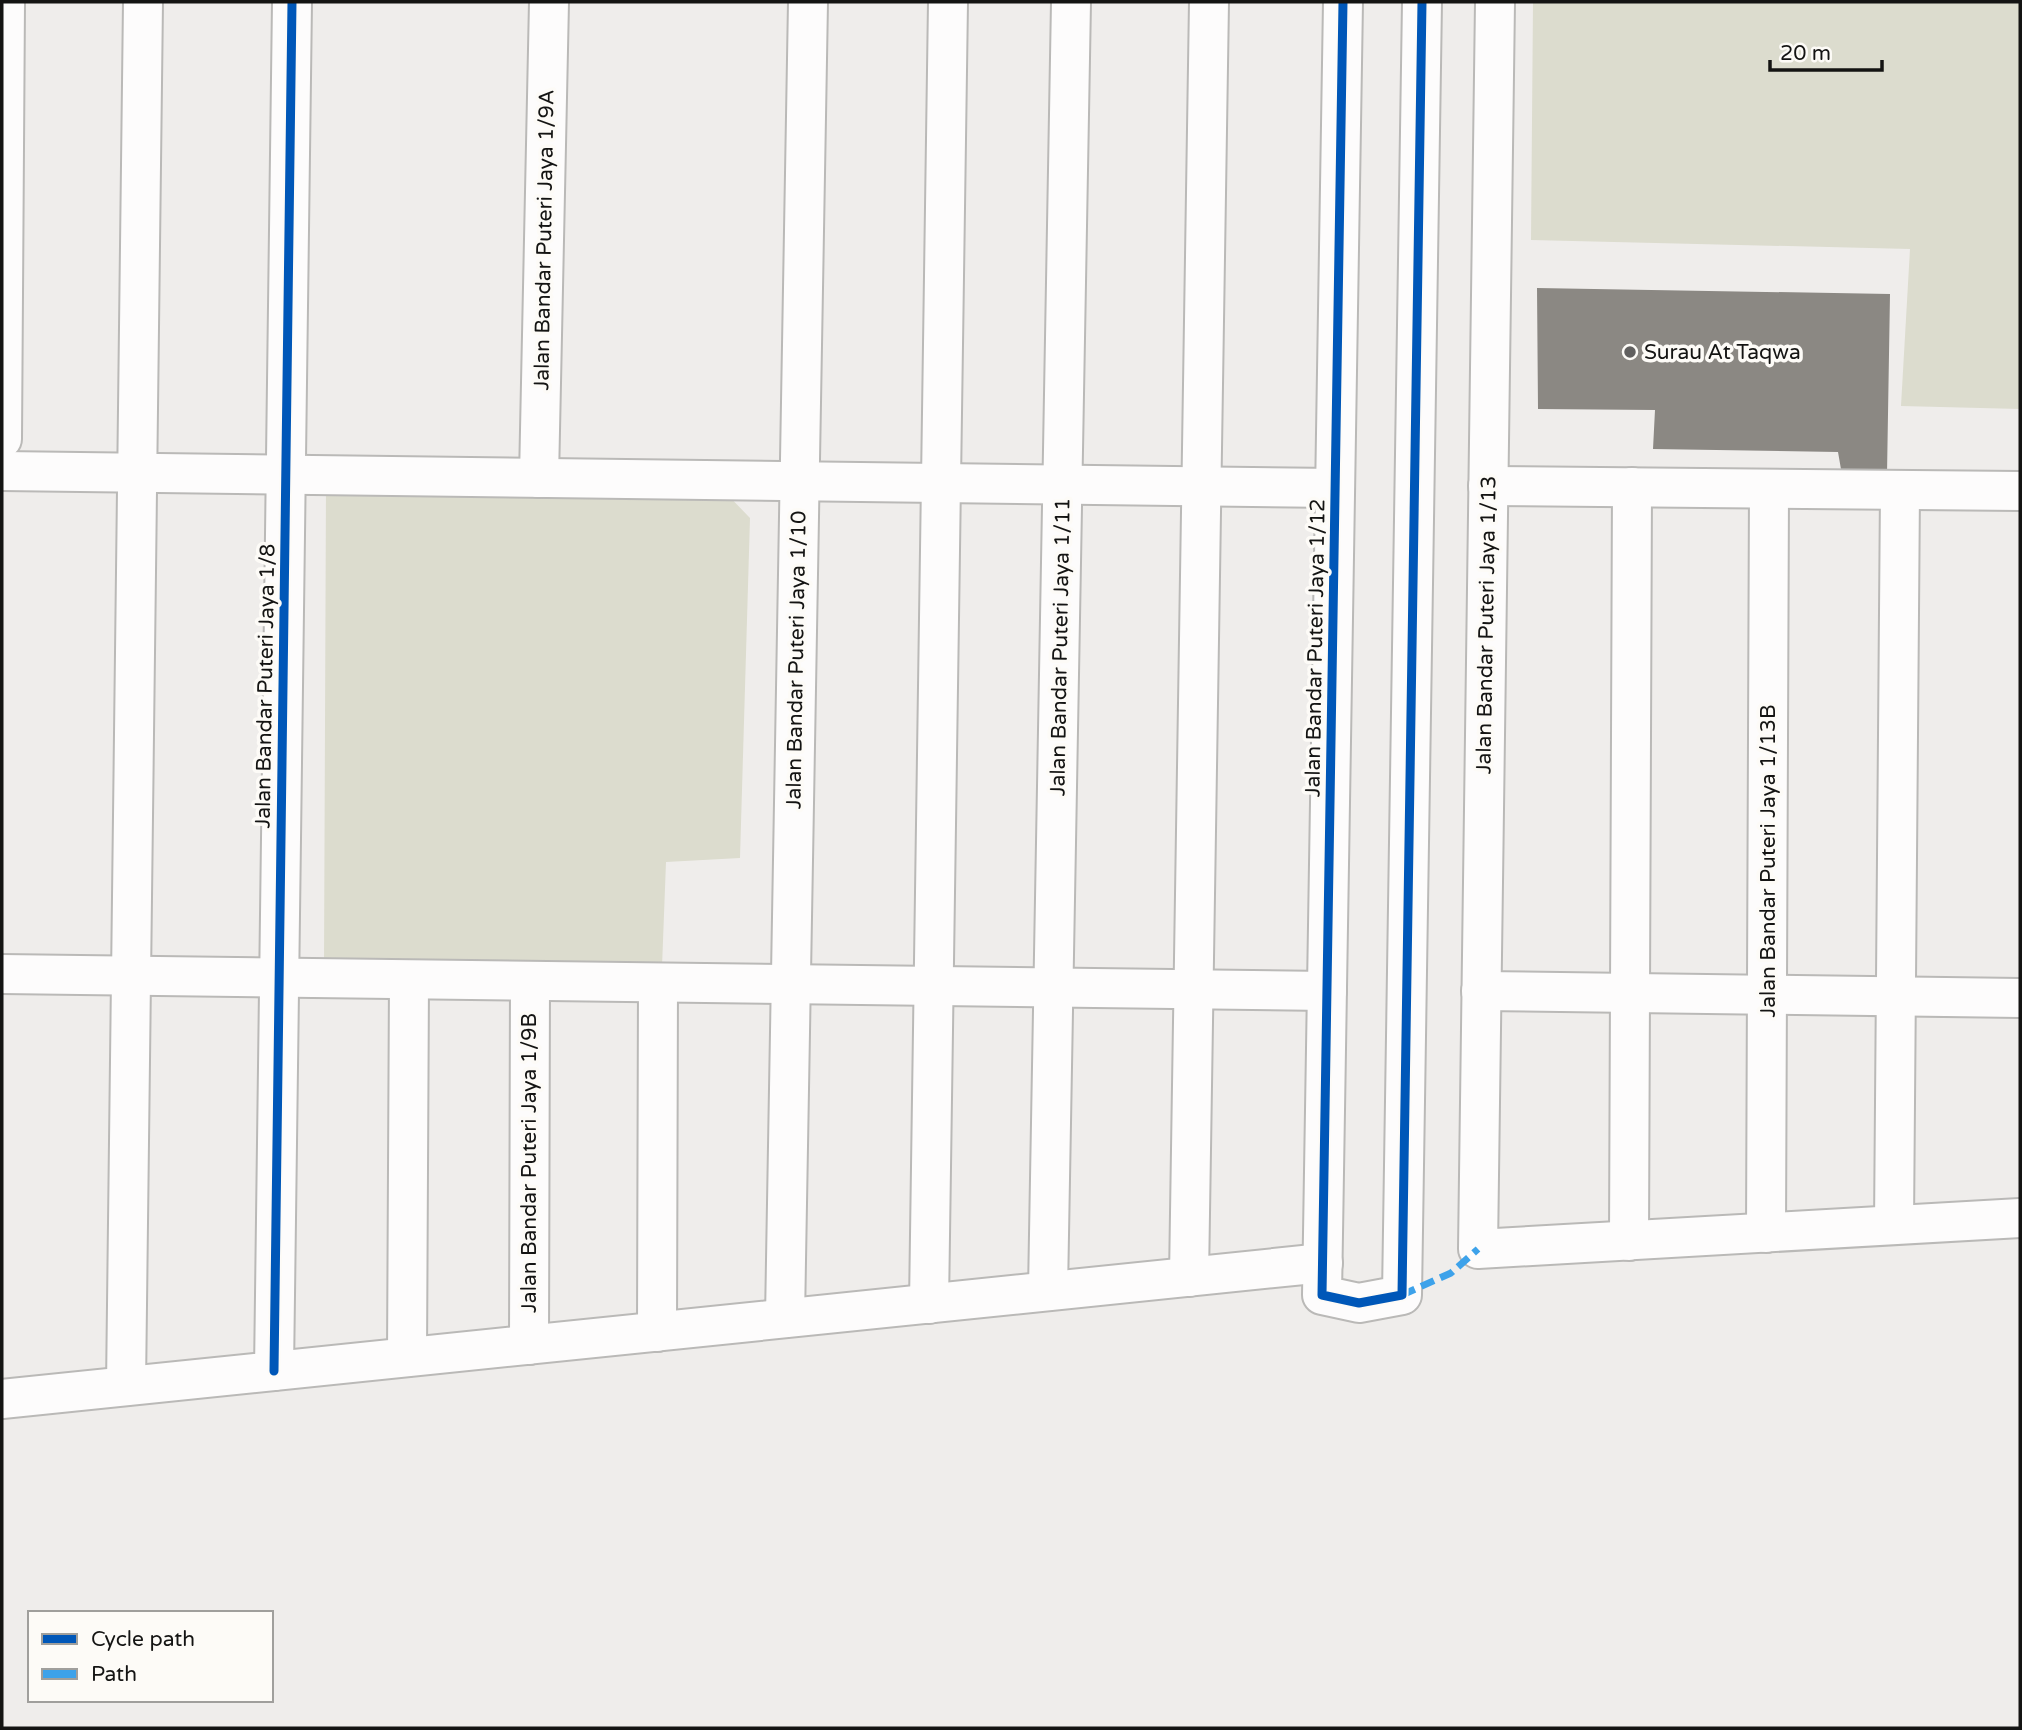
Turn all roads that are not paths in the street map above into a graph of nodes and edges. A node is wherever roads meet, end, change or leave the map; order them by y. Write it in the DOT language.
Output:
graph roads {
  1 [pos="5,2"];
  2 [pos="143,2"];
  3 [pos="292,2"];
  4 [pos="549,2"];
  5 [pos="808,2"];
  6 [pos="948,2"];
  7 [pos="1071,2"];
  8 [pos="1209,2"];
  9 [pos="1343,2"];
  10 [pos="1422,2"];
  11 [pos="1495,2"];
  12 [pos="2,439"];
  13 [pos="2,471"];
  14 [pos="137,473"];
  15 [pos="286,475"];
  16 [pos="539,478"];
  17 [pos="799,481"];
  18 [pos="940,483"];
  19 [pos="1063,485"];
  20 [pos="1488,486"];
  21 [pos="1202,487"];
  22 [pos="1335,488"];
  23 [pos="1632,488"];
  24 [pos="1769,489"];
  25 [pos="1900,490"];
  26 [pos="2020,491"];
  27 [pos="2,974"];
  28 [pos="131,976"];
  29 [pos="279,978"];
  30 [pos="410,979"];
  31 [pos="530,981"];
  32 [pos="658,983"];
  33 [pos="791,984"];
  34 [pos="933,986"];
  35 [pos="1054,988"];
  36 [pos="1194,989"];
  37 [pos="1327,991"];
  38 [pos="1481,991"];
  39 [pos="1630,993"];
  40 [pos="1767,994"];
  41 [pos="1896,996"];
  42 [pos="2020,998"];
  43 [pos="2020,1218"];
  44 [pos="1894,1225"];
  45 [pos="1766,1233"];
  46 [pos="1629,1241"];
  47 [pos="1189,1277"];
  48 [pos="1323,1279"];
  49 [pos="1048,1292"];
  50 [pos="929,1304"];
  51 [pos="785,1318"];
  52 [pos="657,1332"];
  53 [pos="529,1345"];
  54 [pos="407,1357"];
  55 [pos="274,1371"];
  56 [pos="126,1386"];
  57 [pos="2,1399"];
  1 -- 12 [label="street"];
  2 -- 14 [label="street"];
  3 -- 15 [label="street, Jalan Bandar Puteri Jaya 1/8"];
  4 -- 16 [label="street, Jalan Bandar Puteri Jaya 1/9A"];
  5 -- 17 [label="street, Jalan Bandar Puteri Jaya 1/10"];
  6 -- 18 [label="street"];
  7 -- 19 [label="street, Jalan Bandar Puteri Jaya 1/11"];
  8 -- 21 [label="street"];
  9 -- 22 [label="street, Jalan Bandar Puteri Jaya 1/12"];
  10 -- 48 [label="street"];
  11 -- 20 [label="street, Jalan Bandar Puteri Jaya 1/13"];
  13 -- 14 [label="street"];
  14 -- 15 [label="street"];
  14 -- 28 [label="street"];
  15 -- 16 [label="street"];
  15 -- 29 [label="street, Jalan Bandar Puteri Jaya 1/8"];
  16 -- 17 [label="street"];
  17 -- 18 [label="street"];
  17 -- 33 [label="street, Jalan Bandar Puteri Jaya 1/10"];
  18 -- 19 [label="street"];
  18 -- 34 [label="street"];
  19 -- 21 [label="street"];
  19 -- 35 [label="street, Jalan Bandar Puteri Jaya 1/11"];
  20 -- 23 [label="street"];
  20 -- 38 [label="street, Jalan Bandar Puteri Jaya 1/13"];
  21 -- 22 [label="street"];
  21 -- 36 [label="street"];
  22 -- 37 [label="street, Jalan Bandar Puteri Jaya 1/12"];
  23 -- 24 [label="street"];
  23 -- 39 [label="street"];
  24 -- 25 [label="street"];
  24 -- 40 [label="street, Jalan Bandar Puteri Jaya 1/13B"];
  25 -- 26 [label="street"];
  25 -- 41 [label="street"];
  27 -- 28 [label="street"];
  28 -- 29 [label="street"];
  28 -- 56 [label="street"];
  29 -- 30 [label="street"];
  29 -- 55 [label="street, Jalan Bandar Puteri Jaya 1/8"];
  30 -- 31 [label="street"];
  30 -- 54 [label="street"];
  31 -- 32 [label="street"];
  31 -- 53 [label="street, Jalan Bandar Puteri Jaya 1/9B"];
  32 -- 33 [label="street"];
  32 -- 52 [label="street"];
  33 -- 34 [label="street"];
  33 -- 51 [label="street, Jalan Bandar Puteri Jaya 1/10"];
  34 -- 35 [label="street"];
  34 -- 50 [label="street"];
  35 -- 36 [label="street"];
  35 -- 49 [label="street, Jalan Bandar Puteri Jaya 1/11"];
  36 -- 37 [label="street"];
  36 -- 47 [label="street"];
  37 -- 48 [label="street, Jalan Bandar Puteri Jaya 1/12"];
  38 -- 39 [label="street"];
  38 -- 46 [label="street, Jalan Bandar Puteri Jaya 1/13"];
  39 -- 40 [label="street"];
  39 -- 46 [label="street"];
  40 -- 41 [label="street"];
  40 -- 45 [label="street, Jalan Bandar Puteri Jaya 1/13B"];
  41 -- 42 [label="street"];
  41 -- 44 [label="street"];
  43 -- 44 [label="street"];
  44 -- 45 [label="street"];
  45 -- 46 [label="street"];
  47 -- 48 [label="street"];
  47 -- 49 [label="street"];
  49 -- 50 [label="street"];
  50 -- 51 [label="street"];
  51 -- 52 [label="street"];
  52 -- 53 [label="street"];
  53 -- 54 [label="street"];
  54 -- 55 [label="street"];
  55 -- 56 [label="street"];
  56 -- 57 [label="street"];
}
